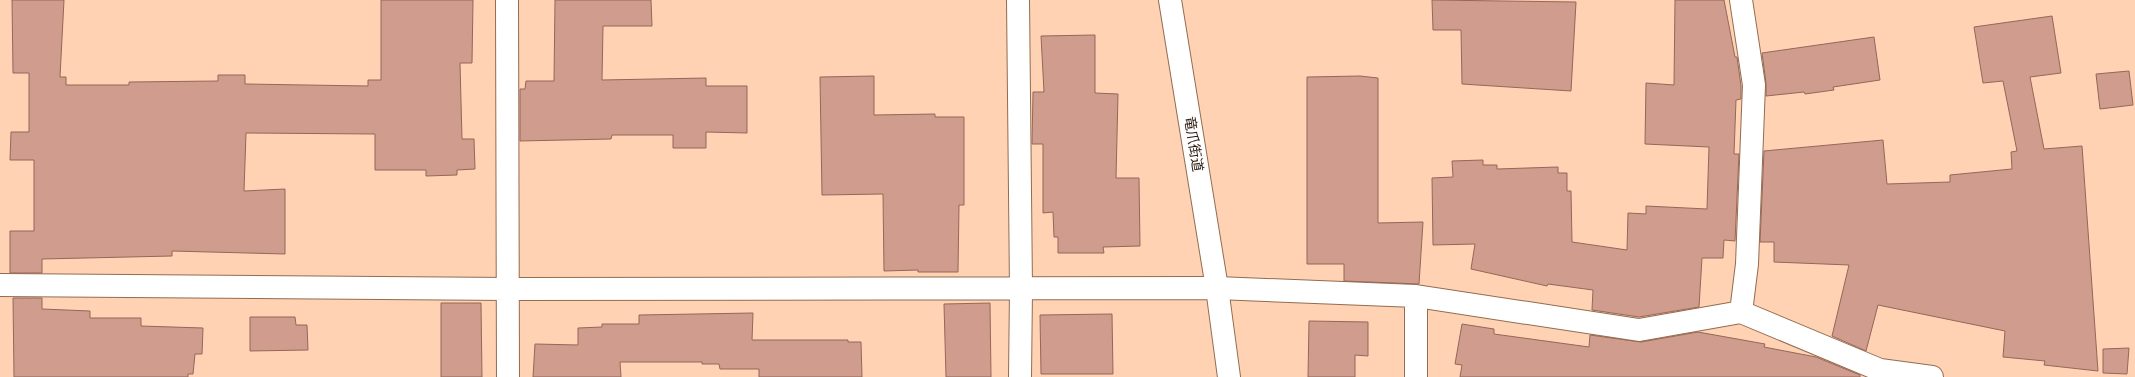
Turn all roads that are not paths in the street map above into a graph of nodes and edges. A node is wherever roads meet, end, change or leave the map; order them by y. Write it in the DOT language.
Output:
graph roads {
  1 [pos="507,0"];
  2 [pos="1018,0"];
  3 [pos="1170,0"];
  4 [pos="1741,0"];
  5 [pos="0,285"];
  6 [pos="1217,288"];
  7 [pos="508,289"];
  8 [pos="1021,289"];
  9 [pos="1416,296"];
  10 [pos="1741,312"];
  11 [pos="1878,374"];
  12 [pos="508,377"];
  13 [pos="1020,377"];
  14 [pos="1229,377"];
  15 [pos="1416,377"];
  16 [pos="1932,377"];
  1 -- 7 [label="street"];
  2 -- 8 [label="street"];
  3 -- 6 [label="street, 竜爪街道"];
  4 -- 10 [label="street"];
  5 -- 7 [label="street"];
  6 -- 8 [label="street"];
  6 -- 9 [label="street"];
  6 -- 14 [label="street, 竜爪街道"];
  7 -- 8 [label="street"];
  7 -- 12 [label="street"];
  8 -- 13 [label="street"];
  9 -- 10 [label="street"];
  9 -- 15 [label="street"];
  10 -- 11 [label="street"];
  11 -- 16 [label="street"];
}
